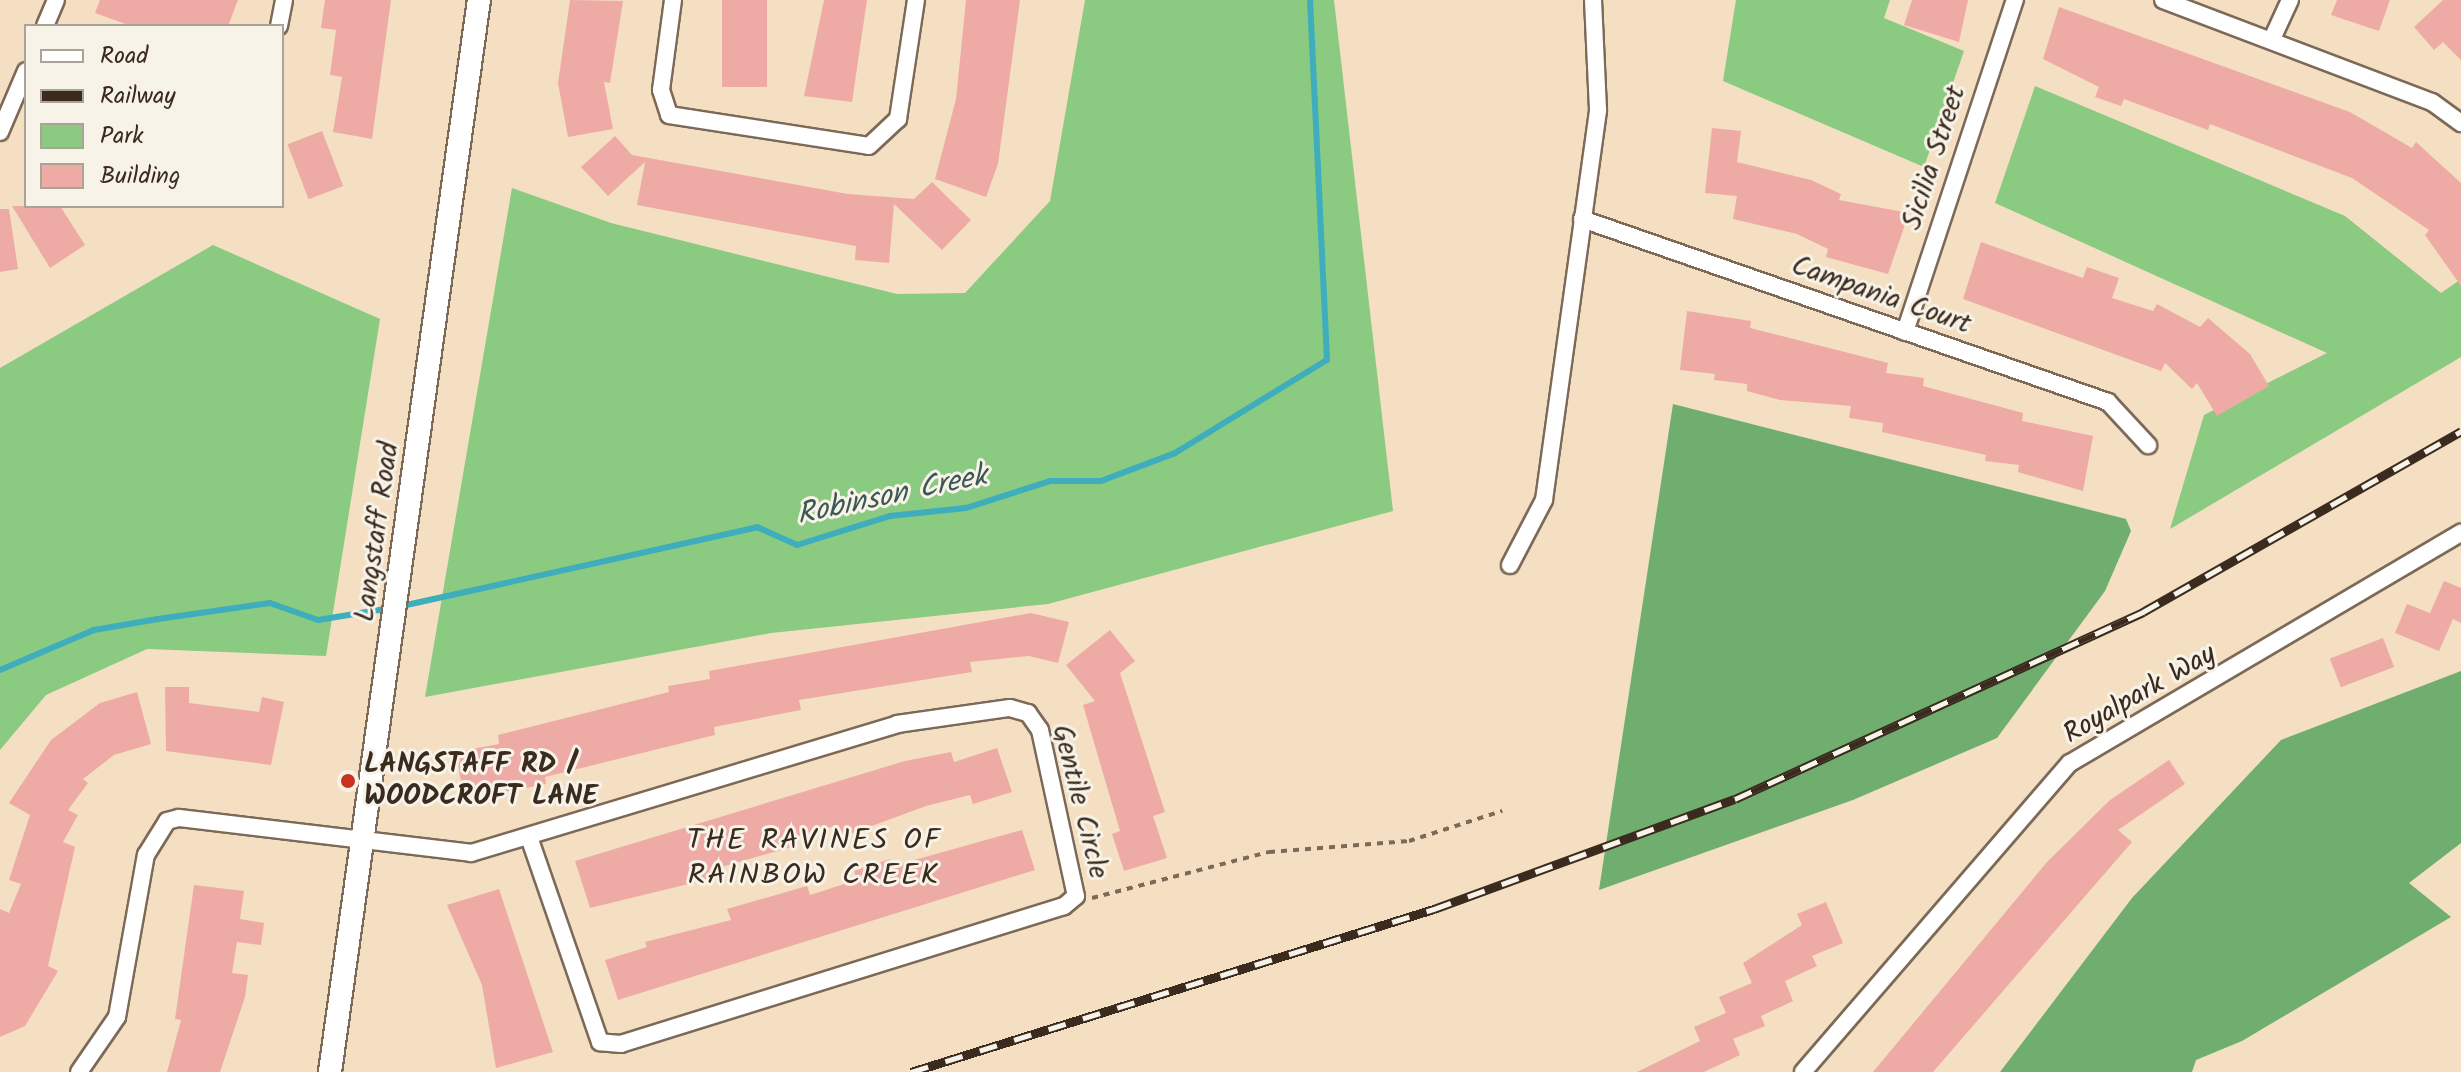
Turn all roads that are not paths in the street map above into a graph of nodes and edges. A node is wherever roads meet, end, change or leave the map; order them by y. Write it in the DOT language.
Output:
graph roads {
  1 [pos="56,0"];
  2 [pos="284,0"];
  3 [pos="479,0"];
  4 [pos="673,0"];
  5 [pos="916,0"];
  6 [pos="1593,0"];
  7 [pos="2015,0"];
  8 [pos="2163,0"];
  9 [pos="2290,0"];
  10 [pos="46,24"];
  11 [pos="279,24"];
  12 [pos="2272,39"];
  13 [pos="24,76"];
  14 [pos="2461,123"];
  15 [pos="0,132"];
  16 [pos="1582,219"];
  17 [pos="1905,332"];
  18 [pos="2148,445"];
  19 [pos="2461,533"];
  20 [pos="1510,565"];
  21 [pos="529,837"];
  22 [pos="363,840"];
  23 [pos="79,1072"];
  24 [pos="330,1072"];
  25 [pos="1803,1072"];
  1 -- 10 [label="street"];
  2 -- 11 [label="street"];
  3 -- 22 [label="street, Langstaff Road"];
  4 -- 5 [label="street"];
  6 -- 16 [label="street"];
  7 -- 17 [label="street, Sicilia Street"];
  8 -- 12 [label="street"];
  9 -- 12 [label="street"];
  12 -- 14 [label="street"];
  13 -- 15 [label="street"];
  16 -- 17 [label="street, Campania Court"];
  16 -- 20 [label="street"];
  17 -- 18 [label="street, Campania Court"];
  19 -- 25 [label="street, Royalpark Way"];
  21 -- 21 [label="street, Gentile Circle"];
  21 -- 22 [label="street, Gentile Circle"];
  22 -- 23 [label="street, Gentile Circle"];
  22 -- 24 [label="street, Langstaff Road"];
}
